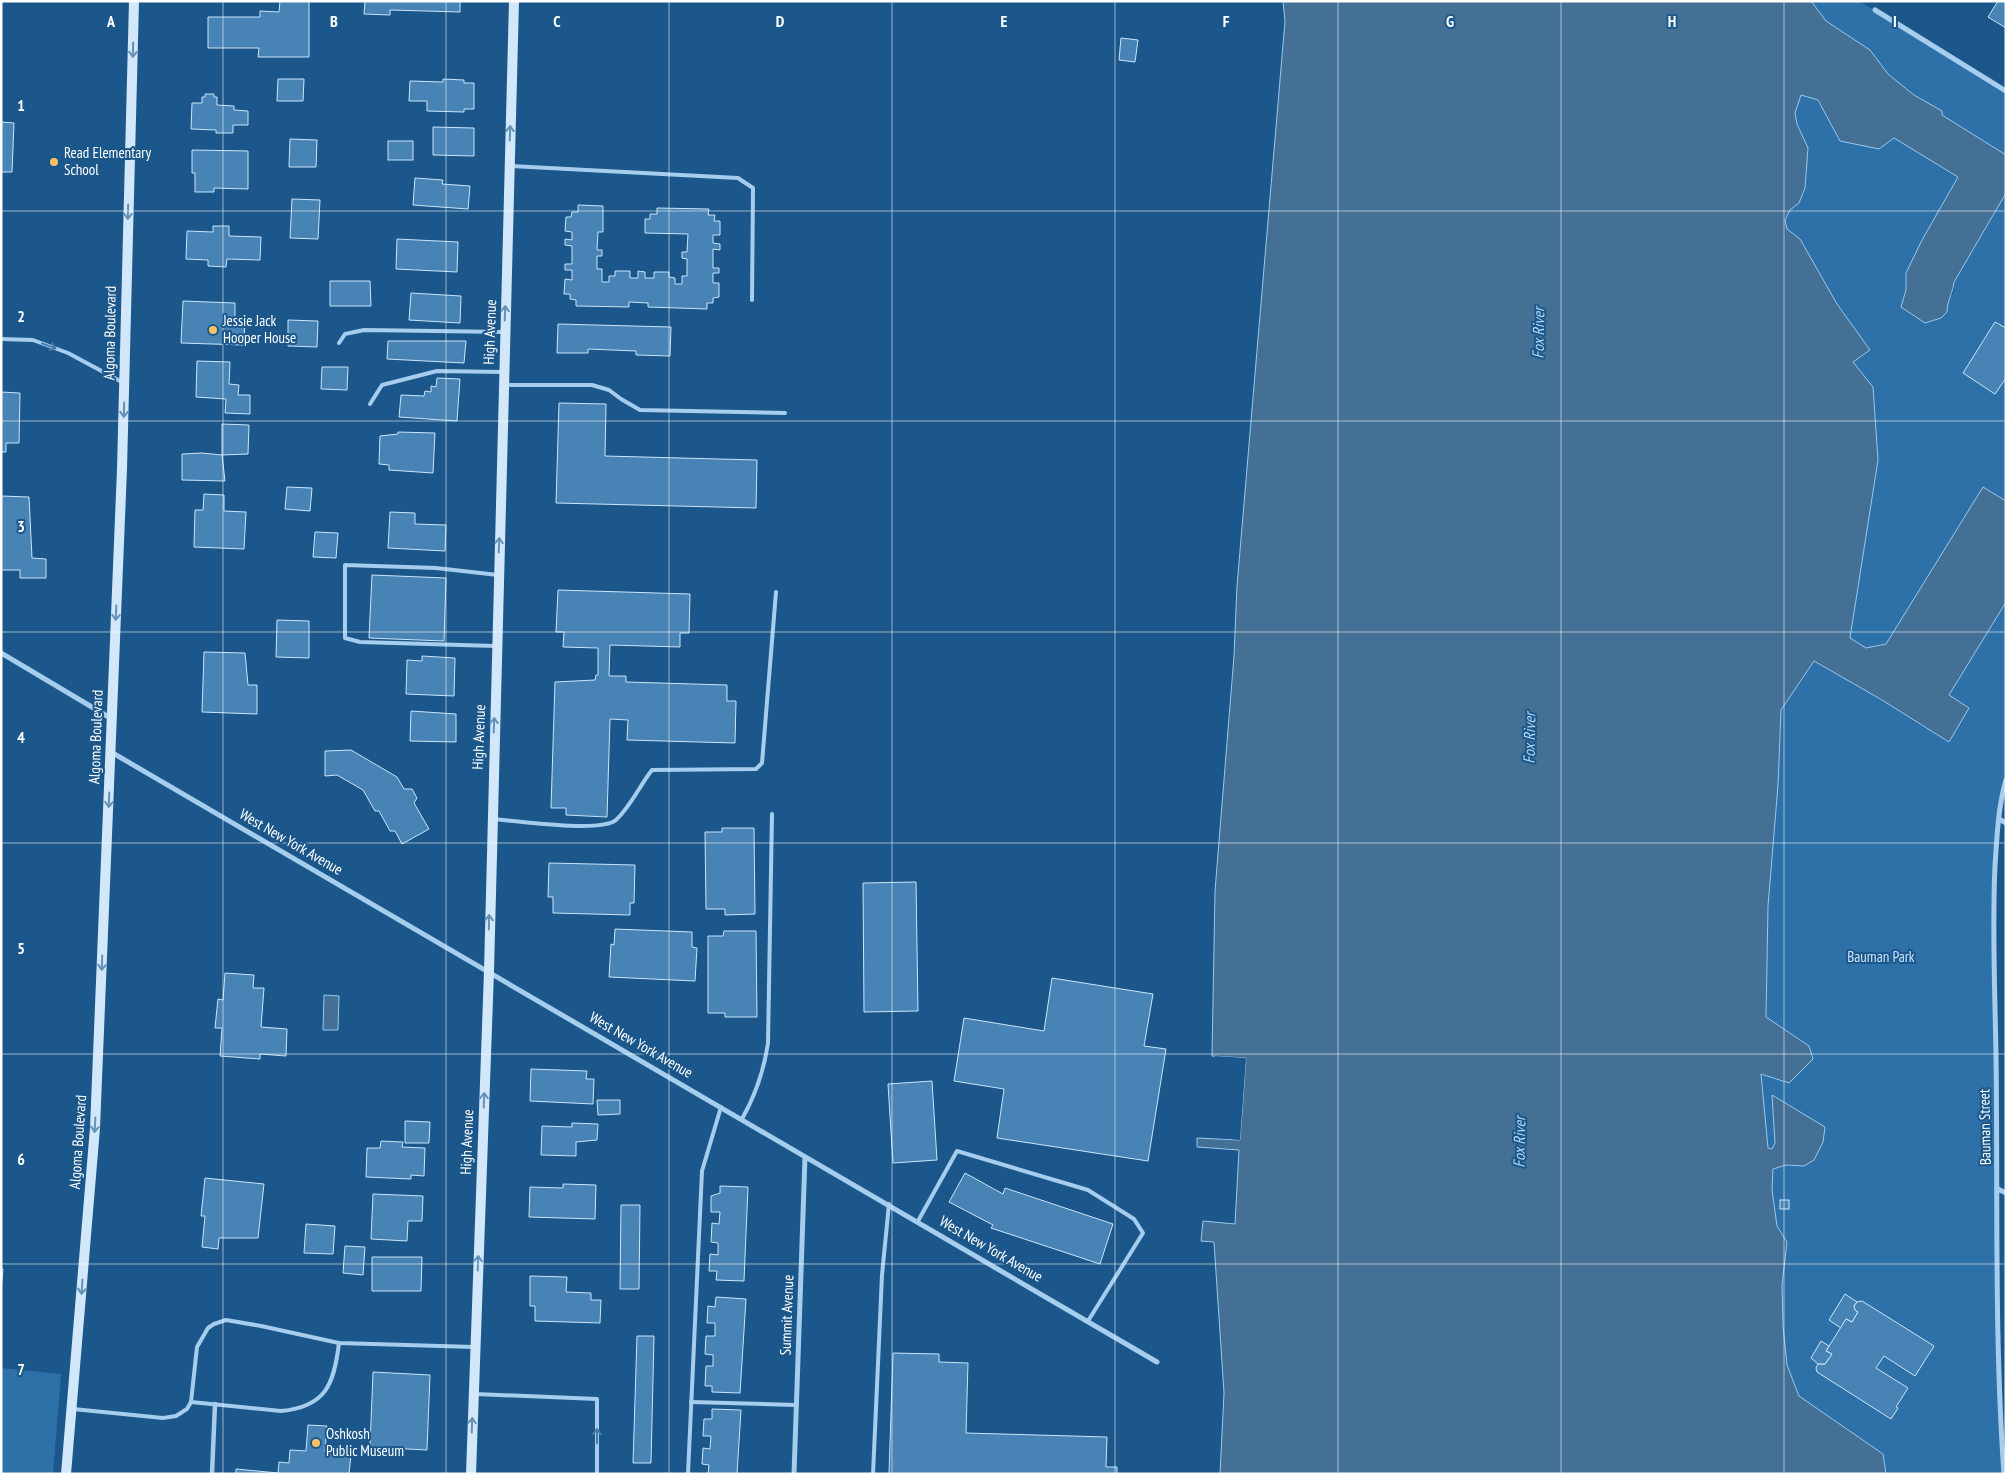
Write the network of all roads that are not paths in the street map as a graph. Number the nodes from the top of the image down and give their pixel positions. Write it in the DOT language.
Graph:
graph roads {
  1 [pos="134,1"];
  2 [pos="514,1"];
  3 [pos="1875,10"];
  4 [pos="2006,91"];
  5 [pos="510,166"];
  6 [pos="752,300"];
  7 [pos="505,332"];
  8 [pos="1,339"];
  9 [pos="339,343"];
  10 [pos="504,372"];
  11 [pos="124,383"];
  12 [pos="503,385"];
  13 [pos="370,404"];
  14 [pos="785,413"];
  15 [pos="498,574"];
  16 [pos="776,592"];
  17 [pos="496,646"];
  18 [pos="1,653"];
  19 [pos="112,719"];
  20 [pos="111,752"];
  21 [pos="2006,780"];
  22 [pos="772,814"];
  23 [pos="492,819"];
  24 [pos="1999,819"];
  25 [pos="2006,823"];
  26 [pos="489,971"];
  27 [pos="721,1107"];
  28 [pos="742,1119"];
  29 [pos="805,1157"];
  30 [pos="1998,1189"];
  31 [pos="2006,1193"];
  32 [pos="889,1204"];
  33 [pos="918,1221"];
  34 [pos="1088,1321"];
  35 [pos="339,1343"];
  36 [pos="474,1346"];
  37 [pos="1157,1362"];
  38 [pos="473,1394"];
  39 [pos="191,1402"];
  40 [pos="691,1402"];
  41 [pos="215,1404"];
  42 [pos="796,1405"];
  43 [pos="71,1409"];
  44 [pos="66,1474"];
  45 [pos="212,1474"];
  46 [pos="471,1474"];
  47 [pos="597,1474"];
  48 [pos="688,1474"];
  49 [pos="794,1474"];
  50 [pos="873,1474"];
  51 [pos="2004,1474"];
  1 -- 11 [label="main road, Algoma Boulevard, one-way"];
  5 -- 2 [label="main road, High Avenue, one-way"];
  3 -- 4 [label="street"];
  5 -- 6 [label="lane"];
  7 -- 5 [label="main road, High Avenue, one-way"];
  7 -- 9 [label="lane"];
  7 -- 10 [label="main road, High Avenue"];
  8 -- 11 [label="lane, one-way"];
  10 -- 12 [label="main road, High Avenue"];
  10 -- 13 [label="lane"];
  11 -- 19 [label="main road, Algoma Boulevard, one-way"];
  12 -- 14 [label="lane"];
  15 -- 12 [label="main road, High Avenue, one-way"];
  15 -- 17 [label="main road, High Avenue"];
  15 -- 17 [label="lane"];
  16 -- 23 [label="lane"];
  23 -- 17 [label="main road, High Avenue, one-way"];
  18 -- 19 [label="street"];
  19 -- 20 [label="main road, Algoma Boulevard"];
  20 -- 26 [label="street, West New York Avenue"];
  20 -- 43 [label="main road, Algoma Boulevard, one-way"];
  21 -- 24 [label="street, Bauman Street"];
  22 -- 28 [label="lane"];
  26 -- 23 [label="main road, High Avenue, one-way"];
  24 -- 25 [label="street"];
  24 -- 30 [label="street, Bauman Street"];
  26 -- 27 [label="street, West New York Avenue"];
  36 -- 26 [label="main road, High Avenue, one-way"];
  27 -- 28 [label="street, West New York Avenue"];
  27 -- 40 [label="lane"];
  28 -- 29 [label="street, West New York Avenue"];
  29 -- 32 [label="street, West New York Avenue"];
  29 -- 42 [label="street, Summit Avenue"];
  30 -- 31 [label="street"];
  30 -- 51 [label="street, Bauman Street"];
  32 -- 33 [label="street, West New York Avenue"];
  32 -- 50 [label="lane"];
  33 -- 34 [label="street, West New York Avenue"];
  33 -- 34 [label="lane"];
  34 -- 37 [label="street, West New York Avenue"];
  35 -- 36 [label="lane"];
  35 -- 39 [label="lane"];
  35 -- 41 [label="lane"];
  36 -- 38 [label="main road, High Avenue"];
  46 -- 38 [label="main road, High Avenue, one-way"];
  47 -- 38 [label="lane, one-way"];
  39 -- 41 [label="lane"];
  39 -- 43 [label="lane"];
  40 -- 42 [label="lane"];
  40 -- 48 [label="lane"];
  41 -- 45 [label="street"];
  42 -- 49 [label="street, Summit Avenue"];
  43 -- 44 [label="main road, Algoma Boulevard"];
}
